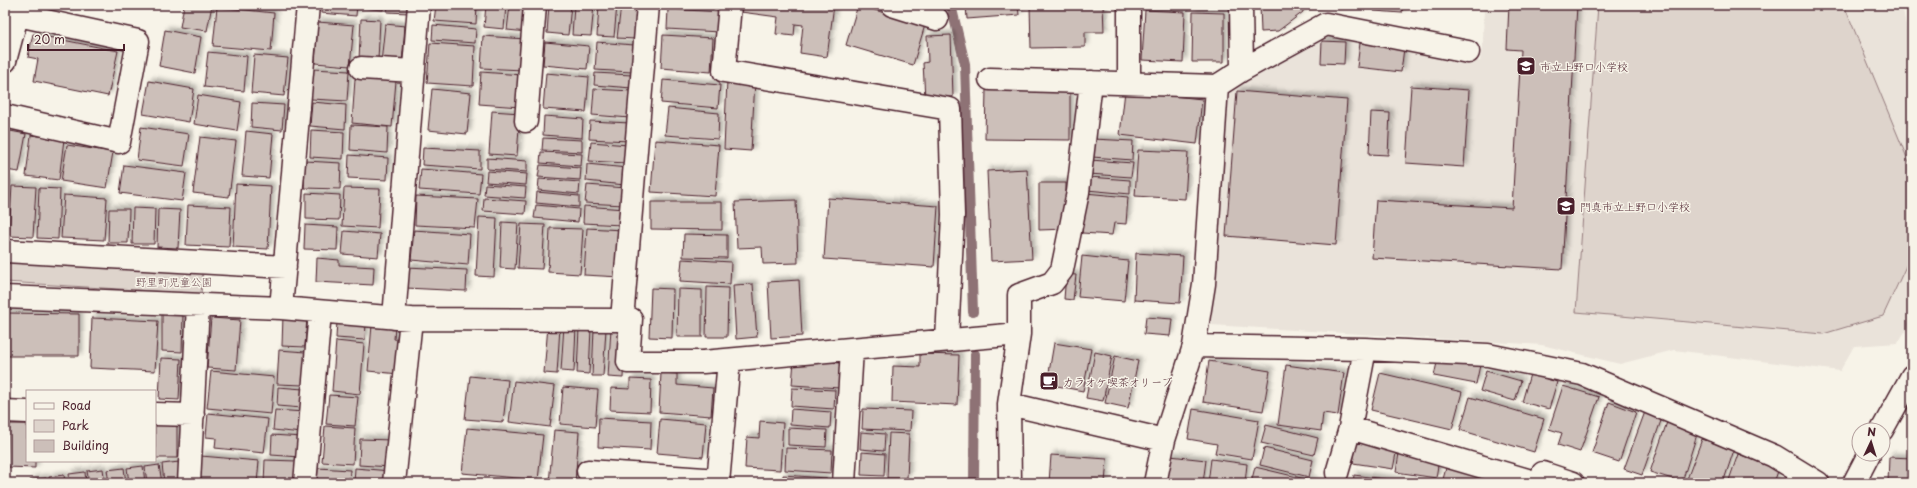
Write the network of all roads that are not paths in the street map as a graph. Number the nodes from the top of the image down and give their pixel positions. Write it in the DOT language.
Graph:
graph roads {
  1 [pos="308,5"];
  2 [pos="419,5"];
  3 [pos="535,5"];
  4 [pos="648,5"];
  5 [pos="730,5"];
  6 [pos="892,5"];
  7 [pos="1129,5"];
  8 [pos="1241,5"];
  9 [pos="19,10"];
  10 [pos="937,19"];
  11 [pos="1468,52"];
  12 [pos="5,61"];
  13 [pos="361,68"];
  14 [pos="1242,70"];
  15 [pos="414,72"];
  16 [pos="990,78"];
  17 [pos="1090,82"];
  18 [pos="1129,84"];
  19 [pos="1217,86"];
  20 [pos="5,116"];
  21 [pos="526,121"];
  22 [pos="5,251"];
  23 [pos="285,267"];
  24 [pos="5,297"];
  25 [pos="198,305"];
  26 [pos="281,308"];
  27 [pos="320,312"];
  28 [pos="403,318"];
  29 [pos="622,320"];
  30 [pos="1019,334"];
  31 [pos="947,340"];
  32 [pos="1194,346"];
  33 [pos="852,349"];
  34 [pos="1365,349"];
  35 [pos="729,360"];
  36 [pos="1912,376"];
  37 [pos="1009,404"];
  38 [pos="5,411"];
  39 [pos="26,412"];
  40 [pos="156,414"];
  41 [pos="192,414"];
  42 [pos="1886,422"];
  43 [pos="1350,428"];
  44 [pos="1164,440"];
  45 [pos="1865,462"];
  46 [pos="588,470"];
  47 [pos="1338,473"];
  48 [pos="718,481"];
  49 [pos="190,483"];
  50 [pos="305,483"];
  51 [pos="394,483"];
  52 [pos="844,483"];
  53 [pos="1010,483"];
  54 [pos="1155,483"];
  55 [pos="1539,483"];
  56 [pos="1573,483"];
  57 [pos="1818,483"];
  58 [pos="1854,483"];
  1 -- 23 [label="street"];
  2 -- 15 [label="street"];
  3 -- 21 [label="street"];
  4 -- 29 [label="street"];
  5 -- 31 [label="street"];
  6 -- 10 [label="street"];
  7 -- 18 [label="street"];
  8 -- 14 [label="street"];
  9 -- 12 [label="street"];
  9 -- 20 [label="street"];
  11 -- 14 [label="street"];
  13 -- 15 [label="street"];
  14 -- 19 [label="street"];
  15 -- 28 [label="street"];
  16 -- 17 [label="street"];
  17 -- 18 [label="street"];
  17 -- 30 [label="street"];
  18 -- 19 [label="street"];
  19 -- 32 [label="street"];
  22 -- 23 [label="street"];
  23 -- 26 [label="street"];
  24 -- 25 [label="street"];
  25 -- 26 [label="street"];
  25 -- 41 [label="street"];
  26 -- 27 [label="street"];
  27 -- 28 [label="street"];
  27 -- 50 [label="street"];
  28 -- 29 [label="street"];
  28 -- 51 [label="street"];
  29 -- 35 [label="street"];
  30 -- 31 [label="street"];
  30 -- 37 [label="street"];
  31 -- 33 [label="street"];
  32 -- 34 [label="street"];
  32 -- 44 [label="street"];
  33 -- 35 [label="street"];
  33 -- 52 [label="street"];
  34 -- 43 [label="street"];
  34 -- 57 [label="street"];
  35 -- 48 [label="street"];
  36 -- 42 [label="street"];
  37 -- 44 [label="street"];
  37 -- 53 [label="street"];
  38 -- 39 [label="street"];
  40 -- 41 [label="street"];
  41 -- 49 [label="street"];
  43 -- 47 [label="street"];
  43 -- 55 [label="street"];
  44 -- 54 [label="street"];
  45 -- 58 [label="street"];
  46 -- 48 [label="street"];
  55 -- 56 [label="street"];
}
